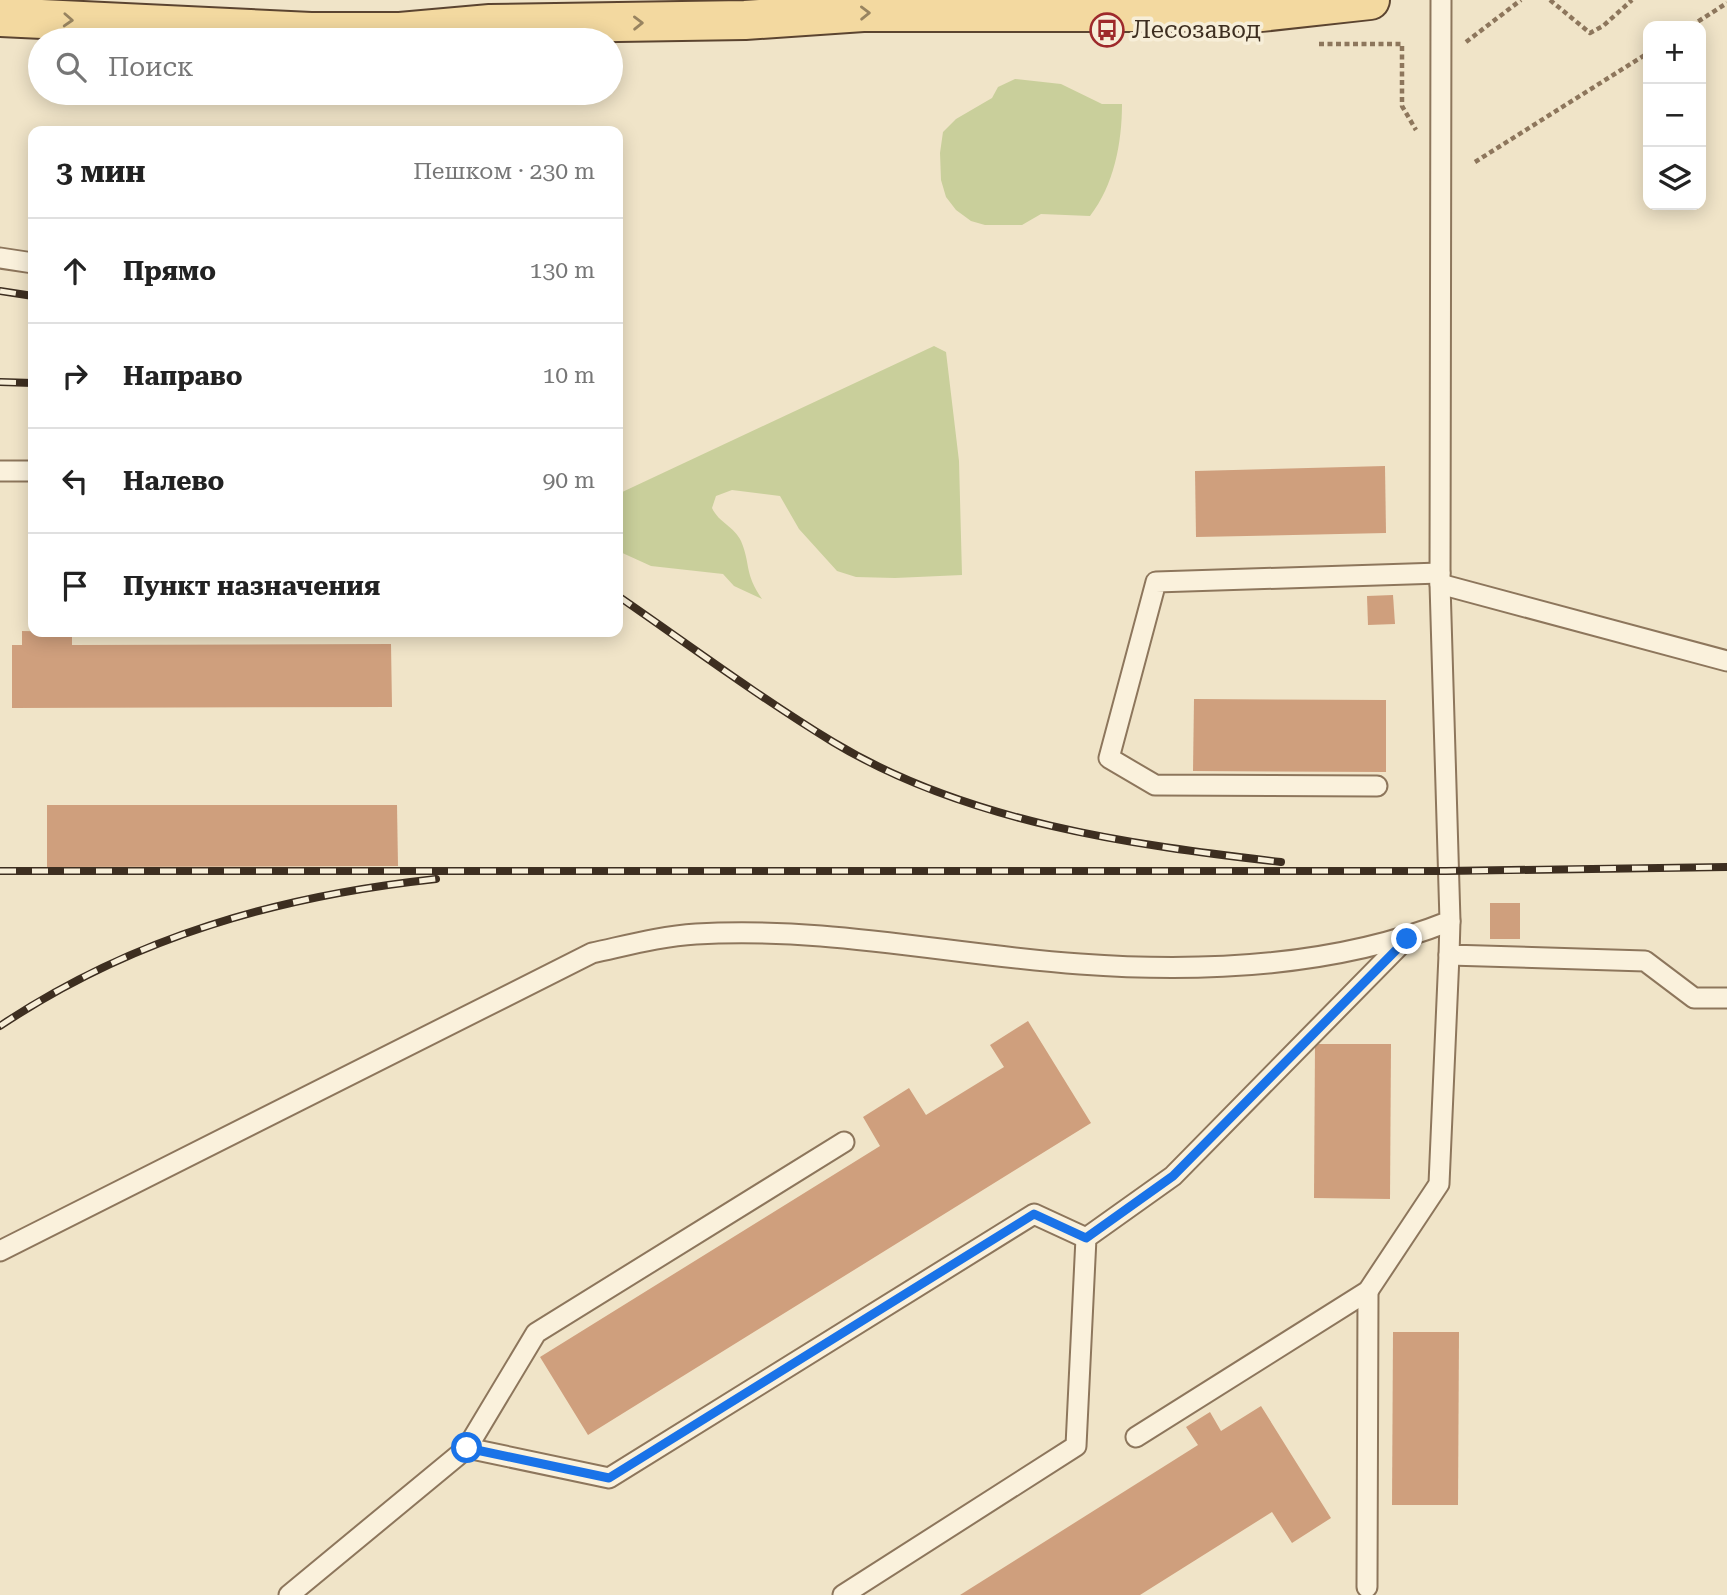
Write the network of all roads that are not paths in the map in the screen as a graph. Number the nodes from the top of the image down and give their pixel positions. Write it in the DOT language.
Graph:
graph roads {
  1 [pos="377,0"];
  2 [pos="1370,0"];
  3 [pos="1441,0"];
  4 [pos="0,16"];
  5 [pos="233,28"];
  6 [pos="396,28"];
  7 [pos="445,28"];
  8 [pos="0,258"];
  9 [pos="28,261"];
  10 [pos="0,471"];
  11 [pos="28,471"];
  12 [pos="1440,579"];
  13 [pos="1727,661"];
  14 [pos="1377,786"];
  15 [pos="1450,921"];
  16 [pos="1407,939"];
  17 [pos="1449,955"];
  18 [pos="1727,998"];
  19 [pos="844,1142"];
  20 [pos="1086,1238"];
  21 [pos="0,1251"];
  22 [pos="1368,1291"];
  23 [pos="1136,1437"];
  24 [pos="467,1448"];
  25 [pos="1367,1587"];
  26 [pos="289,1595"];
  27 [pos="843,1595"];
  1 -- 6 [label="main road"];
  7 -- 2 [label="main road, one-way"];
  3 -- 12 [label="lane"];
  4 -- 5 [label="main road, one-way"];
  8 -- 9 [label="lane"];
  10 -- 11 [label="lane"];
  12 -- 13 [label="lane"];
  12 -- 14 [label="lane"];
  12 -- 15 [label="lane"];
  15 -- 16 [label="lane"];
  15 -- 17 [label="lane"];
  16 -- 20 [label="lane"];
  16 -- 21 [label="lane"];
  17 -- 18 [label="lane"];
  17 -- 22 [label="lane"];
  19 -- 24 [label="lane"];
  20 -- 24 [label="lane"];
  20 -- 27 [label="lane"];
  22 -- 23 [label="lane"];
  22 -- 25 [label="lane"];
  24 -- 26 [label="lane"];
}
